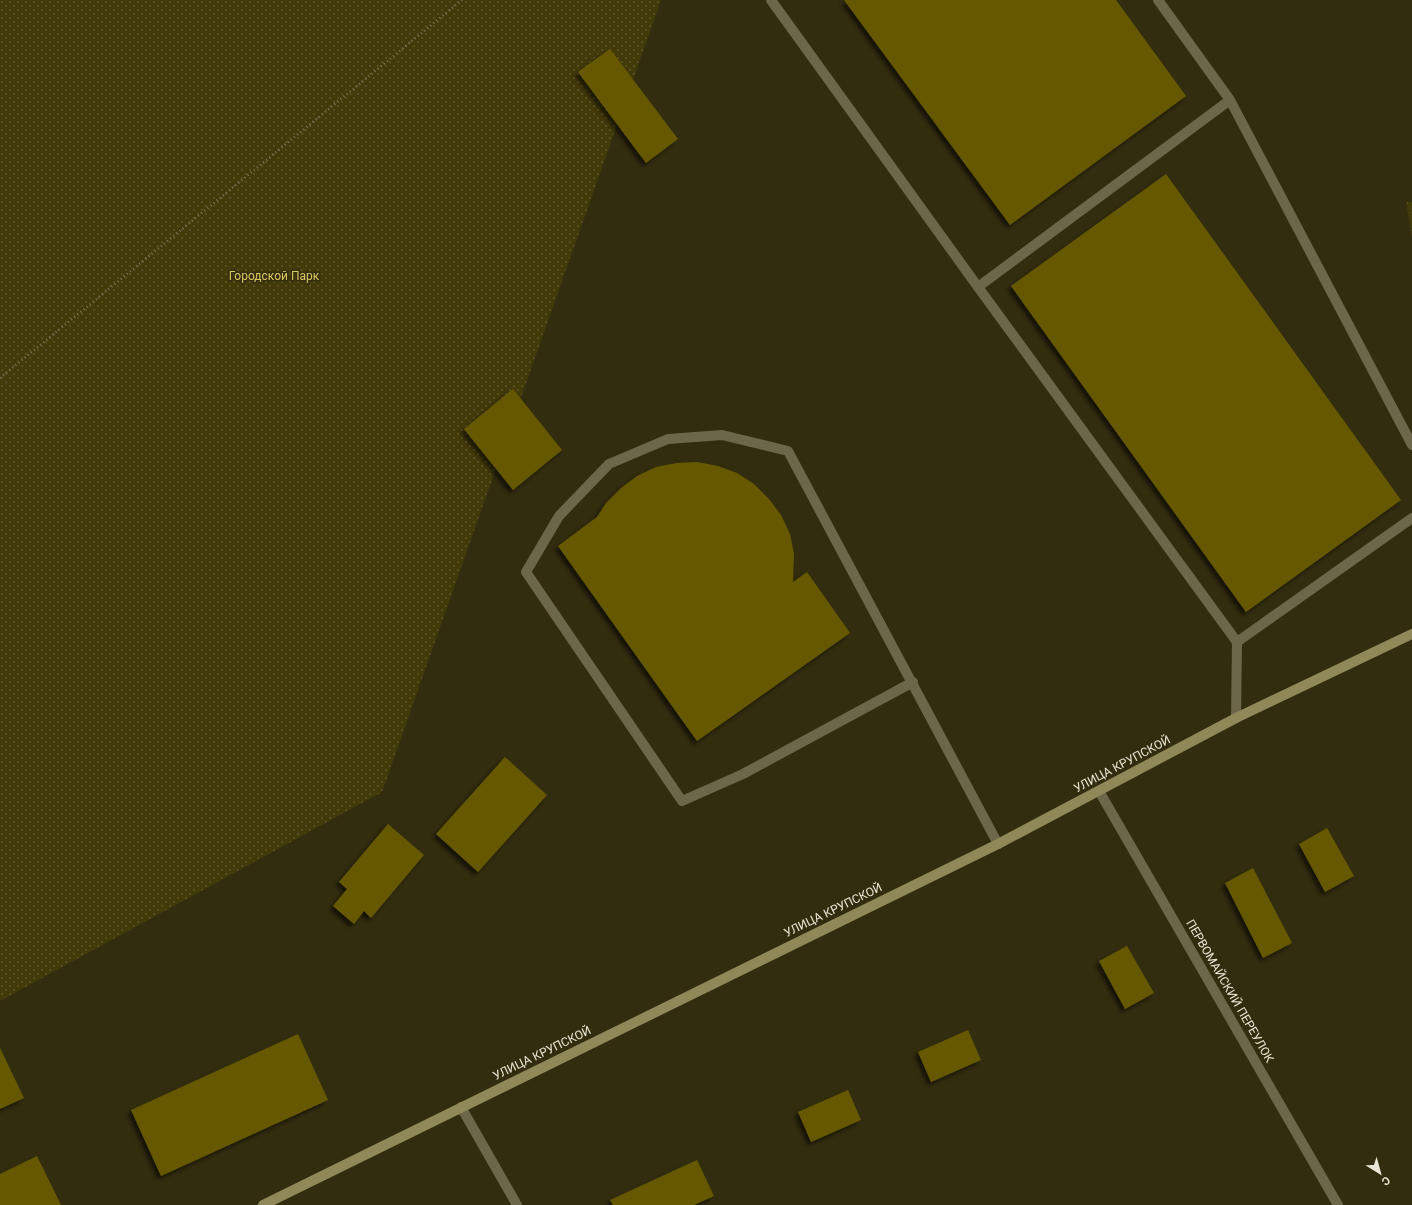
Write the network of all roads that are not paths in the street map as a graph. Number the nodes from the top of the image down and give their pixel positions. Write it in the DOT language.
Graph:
graph roads {
  1 [pos="771,0"];
  2 [pos="1158,0"];
  3 [pos="1230,100"];
  4 [pos="978,287"];
  5 [pos="1412,445"];
  6 [pos="1412,518"];
  7 [pos="1412,634"];
  8 [pos="1237,642"];
  9 [pos="912,682"];
  10 [pos="1236,718"];
  11 [pos="1099,791"];
  12 [pos="998,844"];
  13 [pos="461,1107"];
  14 [pos="263,1205"];
  15 [pos="517,1205"];
  16 [pos="1338,1205"];
  1 -- 4 [label="street"];
  2 -- 3 [label="street"];
  3 -- 4 [label="street"];
  3 -- 5 [label="street"];
  4 -- 8 [label="street"];
  6 -- 8 [label="street"];
  7 -- 10 [label="street, УЛИЦА КРУПСКОЙ"];
  8 -- 10 [label="street"];
  9 -- 9 [label="street"];
  9 -- 12 [label="street"];
  10 -- 11 [label="street, УЛИЦА КРУПСКОЙ"];
  11 -- 12 [label="street, УЛИЦА КРУПСКОЙ"];
  11 -- 16 [label="street, ПЕРВОМАЙСКИЙ ПЕРЕУЛОК"];
  12 -- 13 [label="street, УЛИЦА КРУПСКОЙ"];
  13 -- 14 [label="street, УЛИЦА КРУПСКОЙ"];
  13 -- 15 [label="street"];
}
